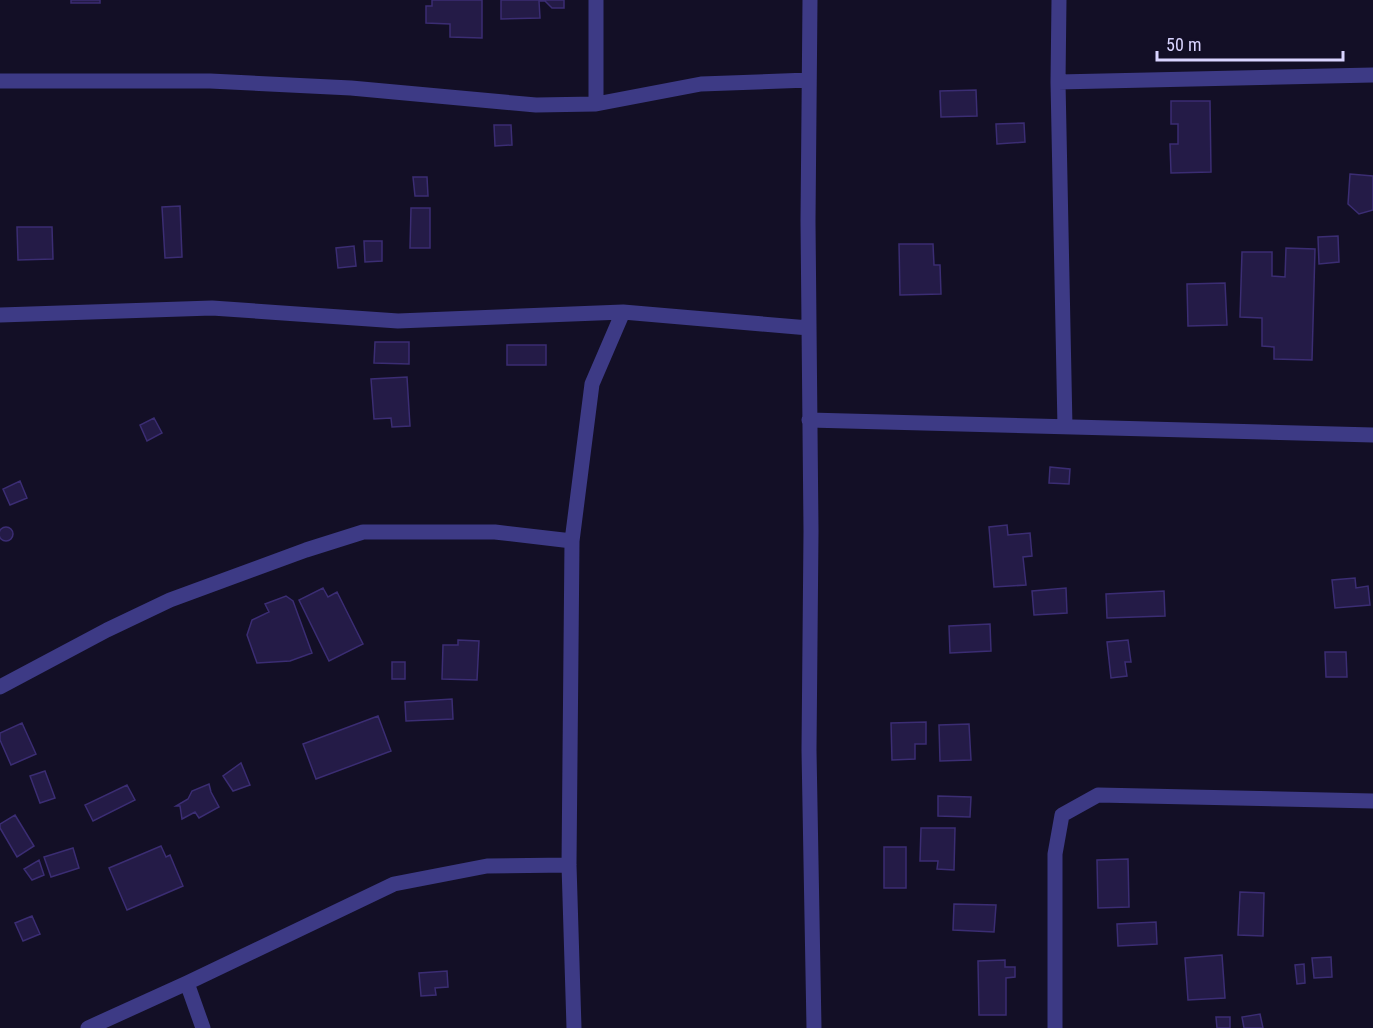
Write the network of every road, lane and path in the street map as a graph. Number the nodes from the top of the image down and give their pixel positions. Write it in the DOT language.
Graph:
graph roads {
  1 [pos="596,0"];
  2 [pos="810,0"];
  3 [pos="1059,0"];
  4 [pos="1373,75"];
  5 [pos="809,80"];
  6 [pos="0,81"];
  7 [pos="1058,82"];
  8 [pos="596,104"];
  9 [pos="623,312"];
  10 [pos="0,315"];
  11 [pos="809,328"];
  12 [pos="809,420"];
  13 [pos="1065,427"];
  14 [pos="1373,435"];
  15 [pos="572,541"];
  16 [pos="0,687"];
  17 [pos="1373,801"];
  18 [pos="569,865"];
  19 [pos="187,983"];
  20 [pos="88,1028"];
  21 [pos="203,1028"];
  22 [pos="574,1028"];
  23 [pos="814,1028"];
  24 [pos="1055,1028"];
  1 -- 8 [label="street"];
  2 -- 5 [label="street"];
  3 -- 7 [label="street"];
  4 -- 7 [label="street"];
  5 -- 8 [label="street"];
  5 -- 11 [label="street"];
  6 -- 8 [label="street"];
  7 -- 13 [label="street"];
  9 -- 10 [label="street"];
  9 -- 11 [label="street"];
  9 -- 15 [label="street"];
  11 -- 12 [label="street"];
  12 -- 13 [label="street"];
  12 -- 23 [label="street"];
  13 -- 14 [label="street"];
  15 -- 16 [label="street"];
  15 -- 18 [label="street"];
  17 -- 24 [label="street"];
  18 -- 19 [label="street"];
  18 -- 22 [label="street"];
  19 -- 20 [label="street"];
  19 -- 21 [label="street"];
}
